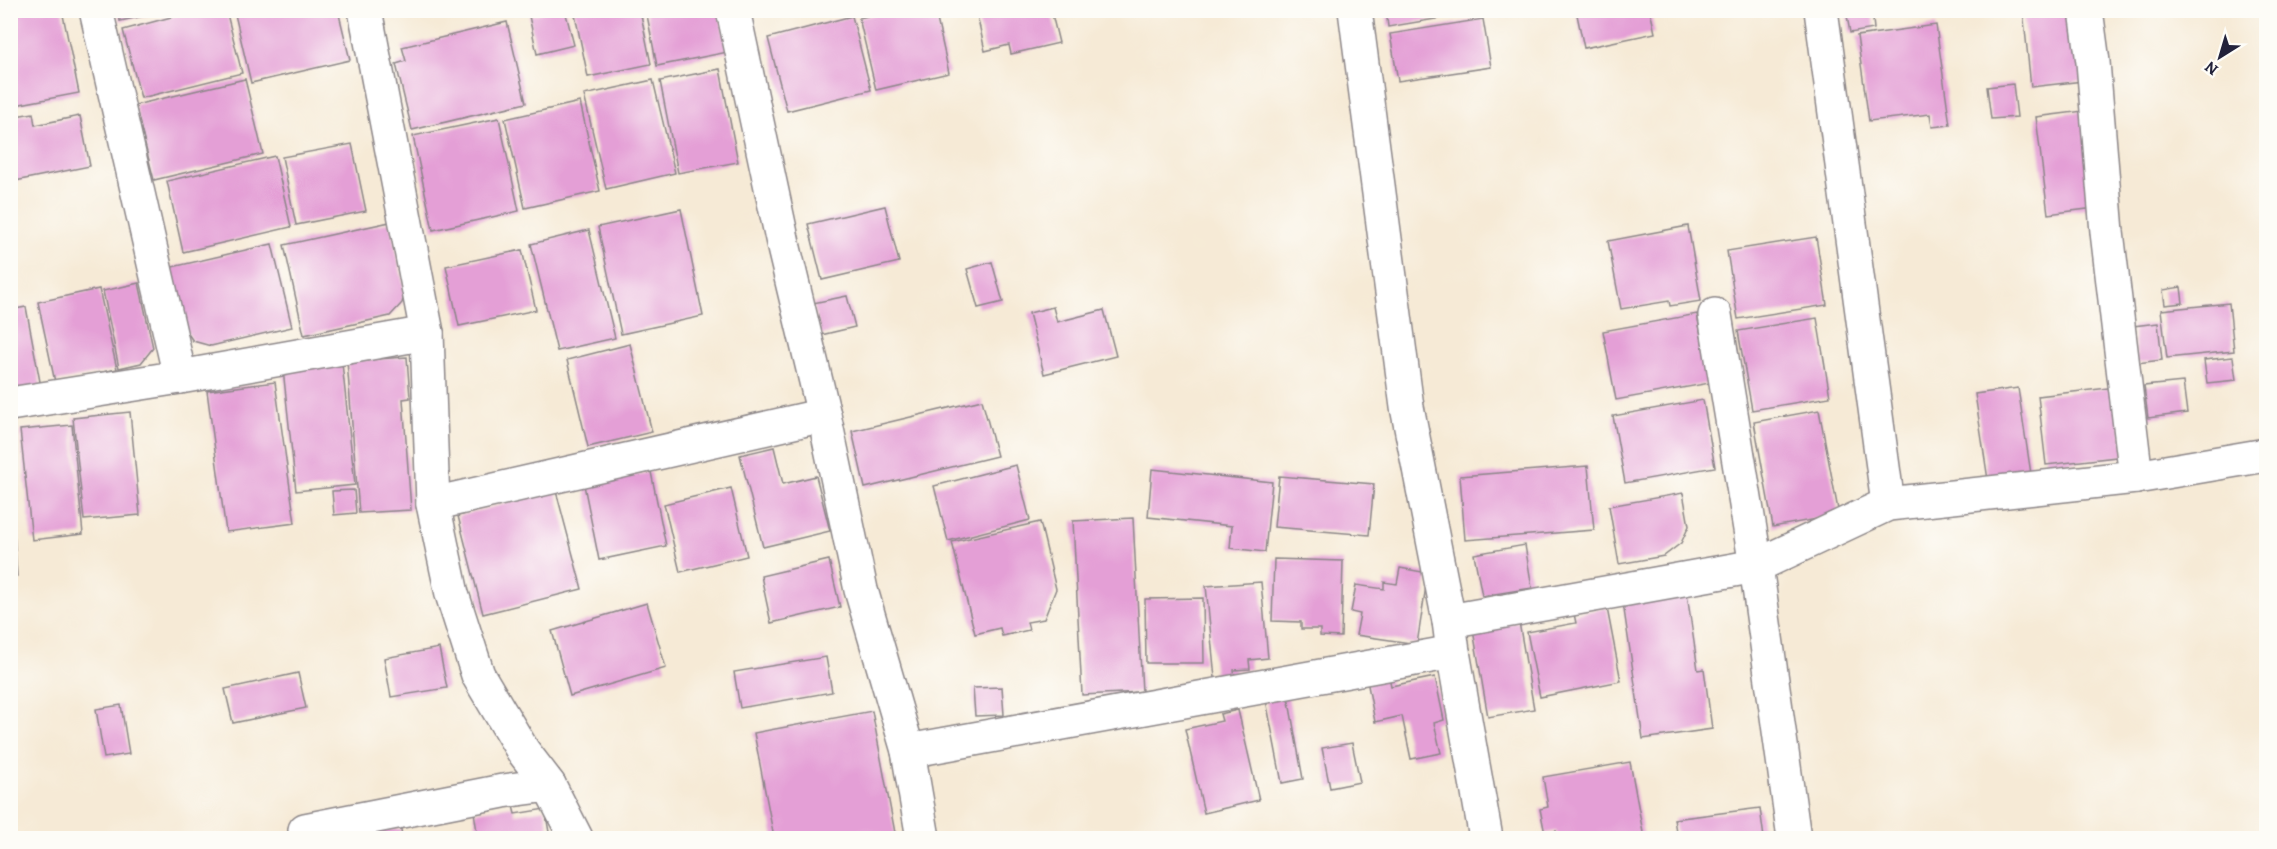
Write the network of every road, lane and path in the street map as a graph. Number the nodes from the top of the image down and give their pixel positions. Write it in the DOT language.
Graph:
graph roads {
  1 [pos="96,10"];
  2 [pos="365,10"];
  3 [pos="733,10"];
  4 [pos="1355,10"];
  5 [pos="1821,10"];
  6 [pos="2086,10"];
  7 [pos="1715,315"];
  8 [pos="428,333"];
  9 [pos="180,377"];
  10 [pos="10,404"];
  11 [pos="824,415"];
  12 [pos="2266,455"];
  13 [pos="2136,477"];
  14 [pos="433,504"];
  15 [pos="1888,504"];
  16 [pos="1756,566"];
  17 [pos="1451,637"];
  18 [pos="908,751"];
  19 [pos="549,785"];
  20 [pos="305,830"];
  21 [pos="576,838"];
  22 [pos="923,838"];
  23 [pos="1486,838"];
  24 [pos="1794,838"];
  1 -- 9 [label="street"];
  2 -- 8 [label="street"];
  3 -- 11 [label="street"];
  4 -- 17 [label="street"];
  5 -- 15 [label="street"];
  6 -- 13 [label="street"];
  7 -- 16 [label="street"];
  8 -- 9 [label="street"];
  8 -- 14 [label="street"];
  9 -- 10 [label="street"];
  11 -- 14 [label="street"];
  11 -- 18 [label="street"];
  12 -- 13 [label="street"];
  13 -- 15 [label="street"];
  14 -- 19 [label="street"];
  15 -- 16 [label="street"];
  16 -- 17 [label="street"];
  16 -- 24 [label="street"];
  17 -- 18 [label="street"];
  17 -- 23 [label="street"];
  18 -- 22 [label="street"];
  19 -- 20 [label="street"];
  19 -- 21 [label="street"];
}
